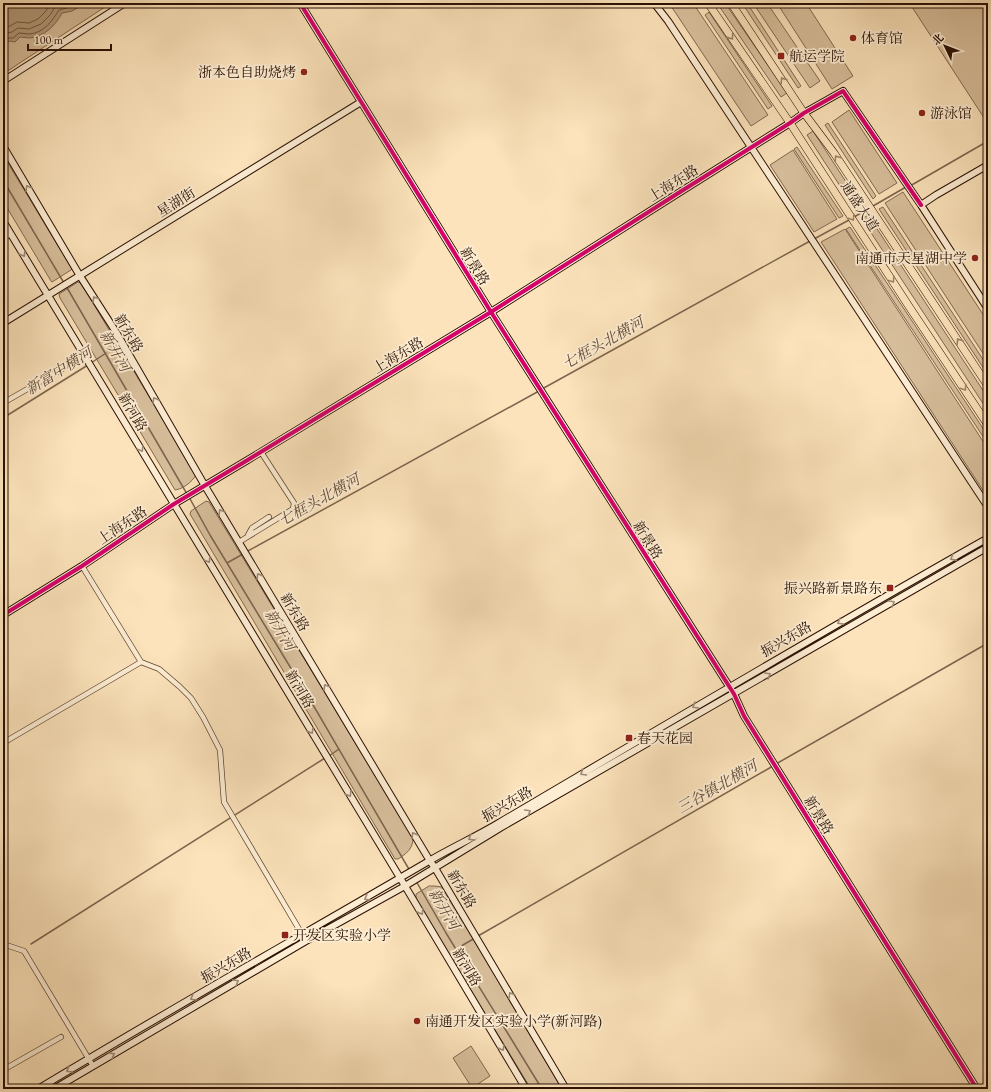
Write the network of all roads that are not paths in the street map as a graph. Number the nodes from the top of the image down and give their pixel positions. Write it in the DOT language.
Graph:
graph roads {
  1 [pos="125,3"];
  2 [pos="300,3"];
  3 [pos="654,3"];
  4 [pos="708,3"];
  5 [pos="731,3"];
  6 [pos="3,81"];
  7 [pos="361,102"];
  8 [pos="804,113"];
  9 [pos="790,123"];
  10 [pos="3,146"];
  11 [pos="751,147"];
  12 [pos="988,165"];
  13 [pos="921,204"];
  14 [pos="3,221"];
  15 [pos="11,234"];
  16 [pos="3,238"];
  17 [pos="80,276"];
  18 [pos="48,294"];
  19 [pos="988,309"];
  20 [pos="490,312"];
  21 [pos="3,323"];
  22 [pos="86,358"];
  23 [pos="988,386"];
  24 [pos="3,403"];
  25 [pos="988,425"];
  26 [pos="261,452"];
  27 [pos="205,486"];
  28 [pos="979,494"];
  29 [pos="988,496"];
  30 [pos="174,504"];
  31 [pos="988,507"];
  32 [pos="270,517"];
  33 [pos="247,537"];
  34 [pos="988,537"];
  35 [pos="240,544"];
  36 [pos="988,547"];
  37 [pos="82,566"];
  38 [pos="3,615"];
  39 [pos="141,662"];
  40 [pos="729,687"];
  41 [pos="734,694"];
  42 [pos="3,743"];
  43 [pos="430,861"];
  44 [pos="435,868"];
  45 [pos="403,877"];
  46 [pos="405,886"];
  47 [pos="302,934"];
  48 [pos="306,941"];
  49 [pos="3,944"];
  50 [pos="61,1037"];
  51 [pos="89,1059"];
  52 [pos="93,1066"];
  53 [pos="3,1070"];
  54 [pos="38,1089"];
  55 [pos="54,1089"];
  56 [pos="526,1089"];
  57 [pos="566,1089"];
  58 [pos="977,1089"];
  1 -- 6 [label="street"];
  2 -- 7 [label="street, 新景路"];
  3 -- 11 [label="street"];
  4 -- 9 [label="main road, 通盛大道, one-way"];
  8 -- 5 [label="main road, 通盛大道, one-way"];
  7 -- 17 [label="street, 星湖街"];
  7 -- 20 [label="street, 新景路"];
  8 -- 9 [label="street, 上海东路"];
  8 -- 13 [label="street, 上海东路"];
  23 -- 8 [label="main road, 通盛大道, one-way"];
  9 -- 11 [label="street, 上海东路"];
  9 -- 25 [label="main road, 通盛大道, one-way"];
  17 -- 10 [label="street, 新东路, one-way"];
  11 -- 20 [label="street, 上海东路"];
  11 -- 28 [label="street"];
  12 -- 13 [label="street"];
  13 -- 19 [label="street"];
  14 -- 15 [label="street, 新河路"];
  15 -- 16 [label="street"];
  15 -- 18 [label="street, 新河路, one-way"];
  17 -- 18 [label="street, 星湖街"];
  27 -- 17 [label="street, 新东路, one-way"];
  18 -- 21 [label="street, 星湖街"];
  18 -- 22 [label="street, 新河路"];
  20 -- 26 [label="street, 上海东路"];
  20 -- 40 [label="street, 新景路"];
  22 -- 24 [label="street"];
  22 -- 30 [label="street, 新河路, one-way"];
  26 -- 27 [label="street, 上海东路"];
  26 -- 33 [label="street"];
  27 -- 30 [label="street, 上海东路"];
  35 -- 27 [label="street, 新东路, one-way"];
  28 -- 29 [label="street"];
  28 -- 31 [label="street"];
  30 -- 37 [label="street, 上海东路"];
  30 -- 45 [label="street, 新河路, one-way"];
  32 -- 33 [label="street"];
  33 -- 35 [label="street"];
  34 -- 40 [label="street, 振兴东路, one-way"];
  43 -- 35 [label="street, 新东路, one-way"];
  41 -- 36 [label="street, 振兴东路, one-way"];
  37 -- 38 [label="street, 上海东路"];
  37 -- 39 [label="street"];
  39 -- 42 [label="street"];
  39 -- 47 [label="street"];
  40 -- 41 [label="street, 新景路"];
  40 -- 43 [label="street, 振兴东路, one-way"];
  44 -- 41 [label="street, 振兴东路, one-way"];
  41 -- 58 [label="street, 新景路"];
  43 -- 44 [label="street, 新东路"];
  43 -- 45 [label="street, 振兴东路"];
  44 -- 46 [label="street, 振兴东路"];
  57 -- 44 [label="street, 新东路, one-way"];
  45 -- 46 [label="street, 新河路"];
  45 -- 47 [label="street, 振兴东路, one-way"];
  46 -- 48 [label="street, 振兴东路"];
  46 -- 56 [label="street, 新河路, one-way"];
  47 -- 48 [label="street"];
  47 -- 51 [label="street, 振兴东路, one-way"];
  52 -- 48 [label="street, 振兴东路, one-way"];
  49 -- 51 [label="street"];
  50 -- 53 [label="street"];
  51 -- 52 [label="street"];
  51 -- 54 [label="street, 振兴东路, one-way"];
  52 -- 55 [label="street, 振兴东路"];
}
